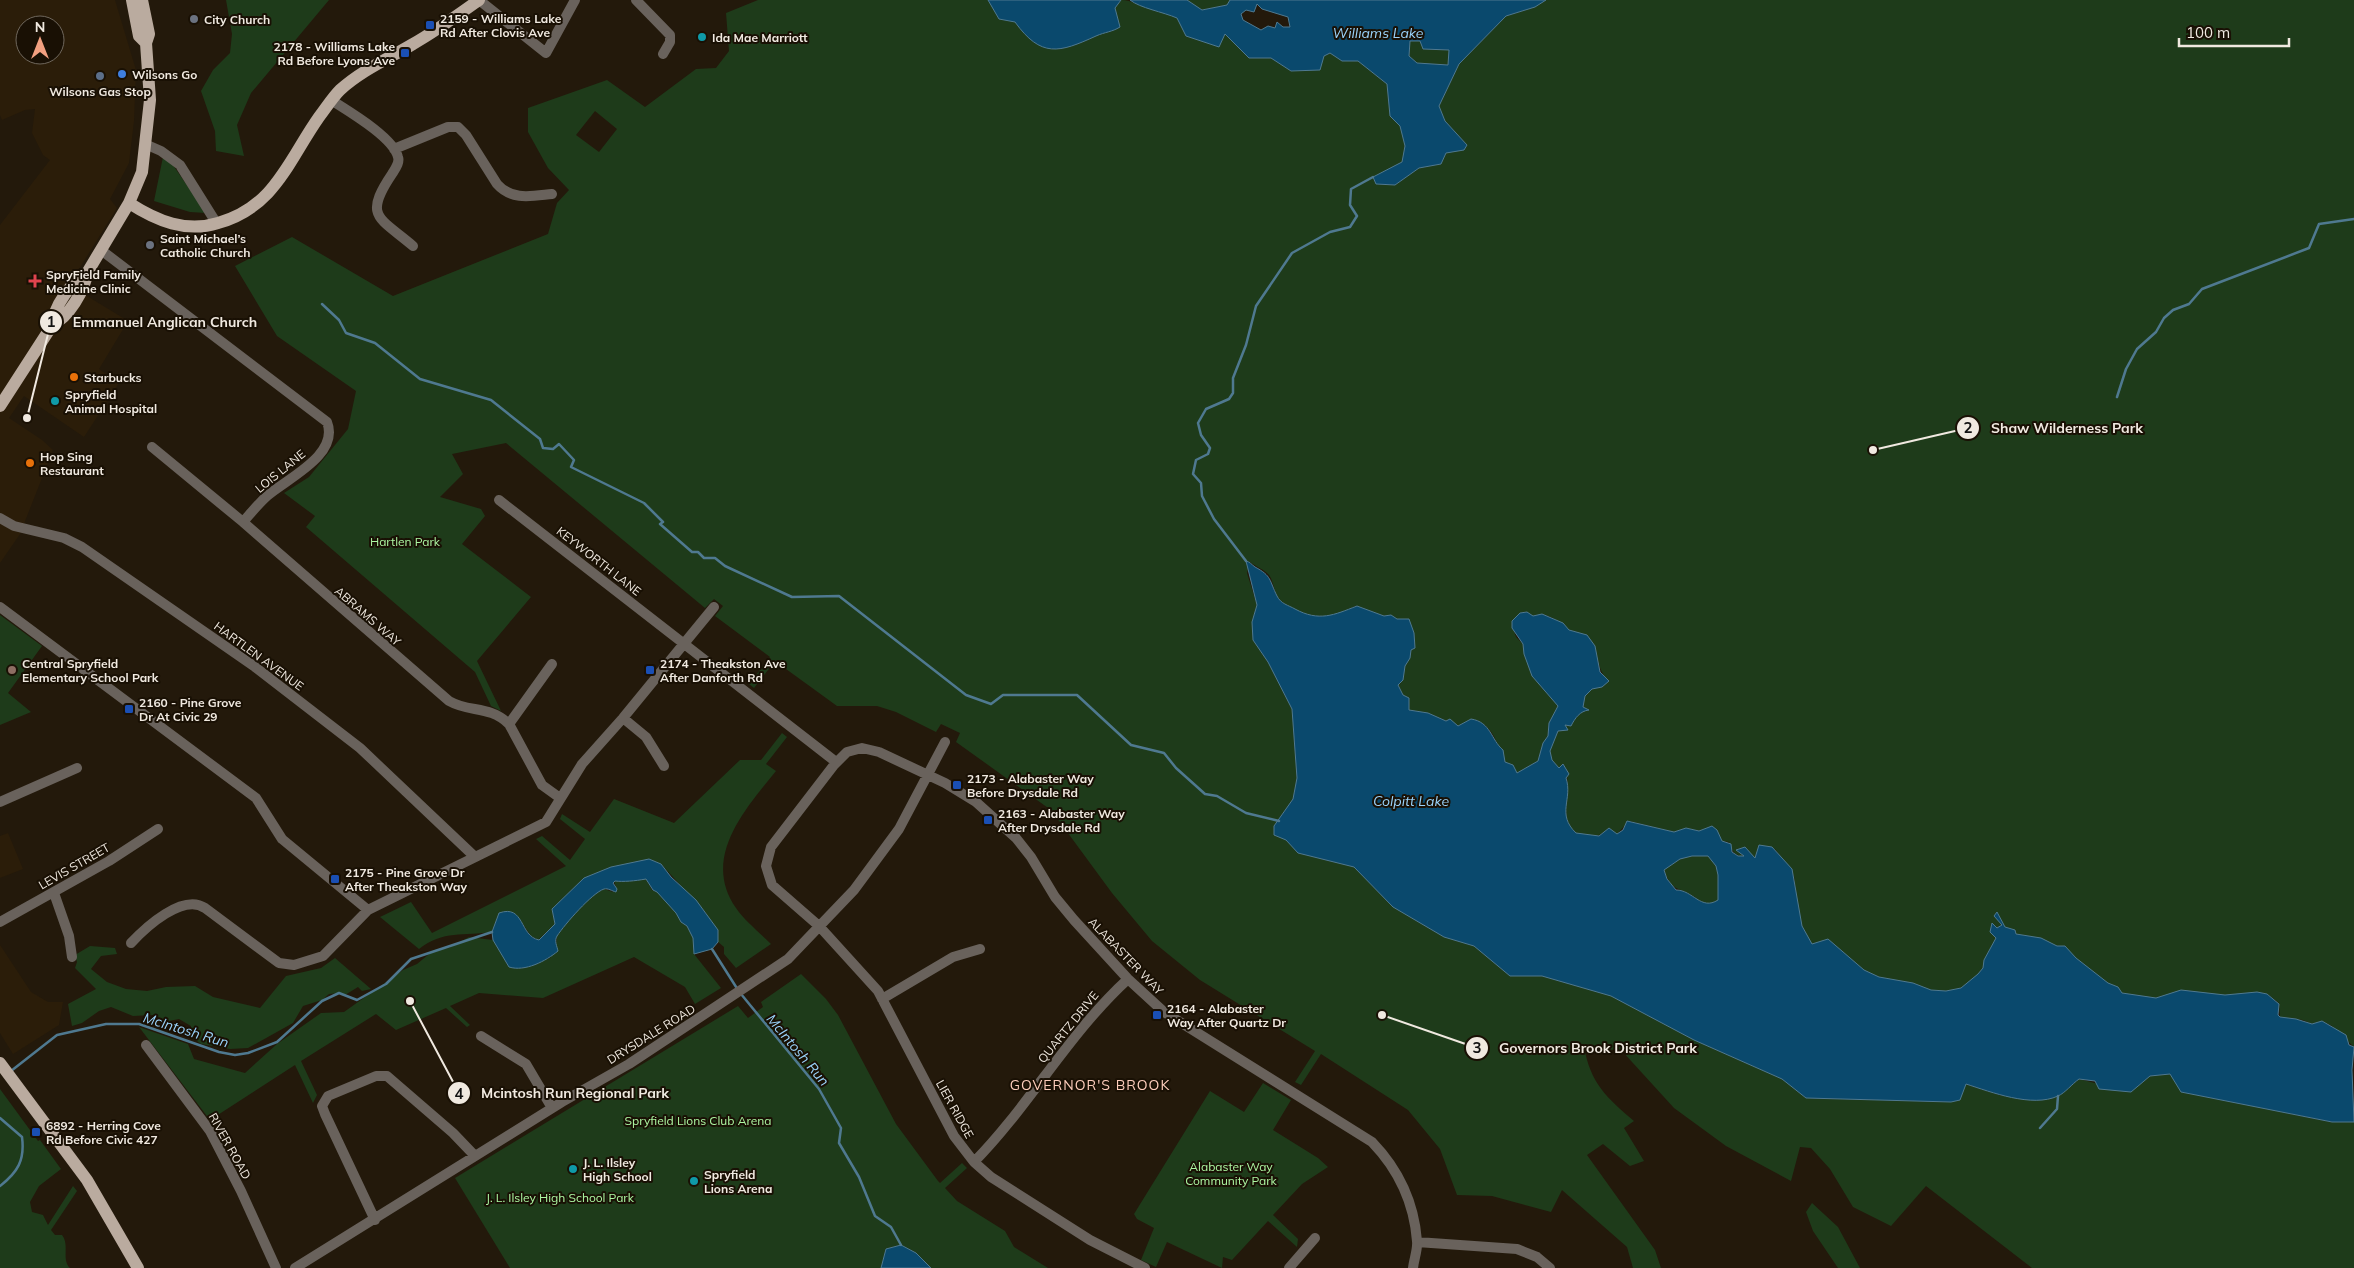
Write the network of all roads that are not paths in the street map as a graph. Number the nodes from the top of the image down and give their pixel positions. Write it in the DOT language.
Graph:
graph roads {
  1 [pos="132,0"];
  2 [pos="142,0"];
  3 [pos="479,0"];
  4 [pos="575,0"];
  5 [pos="636,0"];
  6 [pos="146,43"];
  7 [pos="663,54"];
  8 [pos="331,100"];
  9 [pos="145,144"];
  10 [pos="394,149"];
  11 [pos="552,194"];
  12 [pos="129,203"];
  13 [pos="217,224"];
  14 [pos="414,246"];
  15 [pos="101,250"];
  16 [pos="0,406"];
  17 [pos="152,447"];
  18 [pos="499,500"];
  19 [pos="0,518"];
  20 [pos="242,522"];
  21 [pos="0,607"];
  22 [pos="714,607"];
  23 [pos="684,642"];
  24 [pos="552,664"];
  25 [pos="623,718"];
  26 [pos="509,724"];
  27 [pos="945,742"];
  28 [pos="836,762"];
  29 [pos="664,766"];
  30 [pos="77,768"];
  31 [pos="929,776"];
  32 [pos="560,798"];
  33 [pos="0,802"];
  34 [pos="158,828"];
  35 [pos="475,858"];
  36 [pos="54,893"];
  37 [pos="368,910"];
  38 [pos="0,922"];
  39 [pos="818,926"];
  40 [pos="131,943"];
  41 [pos="980,949"];
  42 [pos="72,957"];
  43 [pos="1128,979"];
  44 [pos="882,999"];
  45 [pos="481,1036"];
  46 [pos="146,1045"];
  47 [pos="0,1063"];
  48 [pos="552,1108"];
  49 [pos="475,1156"];
  50 [pos="974,1162"];
  51 [pos="375,1220"];
  52 [pos="1316,1238"];
  53 [pos="1417,1242"];
  54 [pos="138,1268"];
  55 [pos="276,1268"];
  56 [pos="295,1268"];
  57 [pos="1144,1268"];
  58 [pos="1289,1268"];
  59 [pos="1413,1268"];
  60 [pos="1550,1268"];
  1 -- 6 [label="main road"];
  2 -- 6 [label="main road"];
  3 -- 4 [label="street"];
  3 -- 8 [label="main road"];
  5 -- 7 [label="street"];
  6 -- 9 [label="main road"];
  8 -- 10 [label="street"];
  8 -- 13 [label="main road"];
  9 -- 12 [label="main road"];
  9 -- 13 [label="street"];
  10 -- 11 [label="street"];
  10 -- 14 [label="street"];
  12 -- 13 [label="main road"];
  12 -- 15 [label="main road"];
  15 -- 16 [label="main road"];
  15 -- 20 [label="street, LOIS LANE"];
  17 -- 20 [label="street, ABRAMS WAY"];
  18 -- 23 [label="street, KEYWORTH LANE"];
  19 -- 35 [label="street, HARTLEN AVENUE"];
  20 -- 26 [label="street, ABRAMS WAY"];
  21 -- 37 [label="street"];
  22 -- 23 [label="street"];
  23 -- 25 [label="street"];
  23 -- 28 [label="street, KEYWORTH LANE"];
  24 -- 26 [label="street"];
  25 -- 29 [label="street"];
  25 -- 32 [label="street"];
  26 -- 32 [label="street"];
  27 -- 31 [label="street, DRYSDALE ROAD"];
  28 -- 31 [label="street, ALABASTER WAY"];
  28 -- 39 [label="street, LIER RIDGE"];
  30 -- 33 [label="street"];
  31 -- 39 [label="street, DRYSDALE ROAD"];
  31 -- 43 [label="street, ALABASTER WAY"];
  32 -- 35 [label="street"];
  34 -- 36 [label="street, LEVIS STREET"];
  35 -- 37 [label="street"];
  36 -- 38 [label="street, LEVIS STREET"];
  36 -- 42 [label="street"];
  37 -- 40 [label="street"];
  39 -- 44 [label="street, LIER RIDGE"];
  39 -- 48 [label="street, DRYSDALE ROAD"];
  41 -- 44 [label="street"];
  43 -- 50 [label="street, QUARTZ DRIVE"];
  43 -- 53 [label="street, ALABASTER WAY"];
  44 -- 50 [label="street, LIER RIDGE"];
  45 -- 48 [label="street"];
  46 -- 55 [label="street, RIVER ROAD"];
  47 -- 54 [label="main road"];
  48 -- 49 [label="street, DRYSDALE ROAD"];
  49 -- 51 [label="street, DRYSDALE ROAD"];
  49 -- 51 [label="street"];
  50 -- 57 [label="street, LIER RIDGE"];
  51 -- 56 [label="street, DRYSDALE ROAD"];
  52 -- 58 [label="street"];
  53 -- 59 [label="street, ALABASTER WAY"];
  53 -- 60 [label="street"];
}
